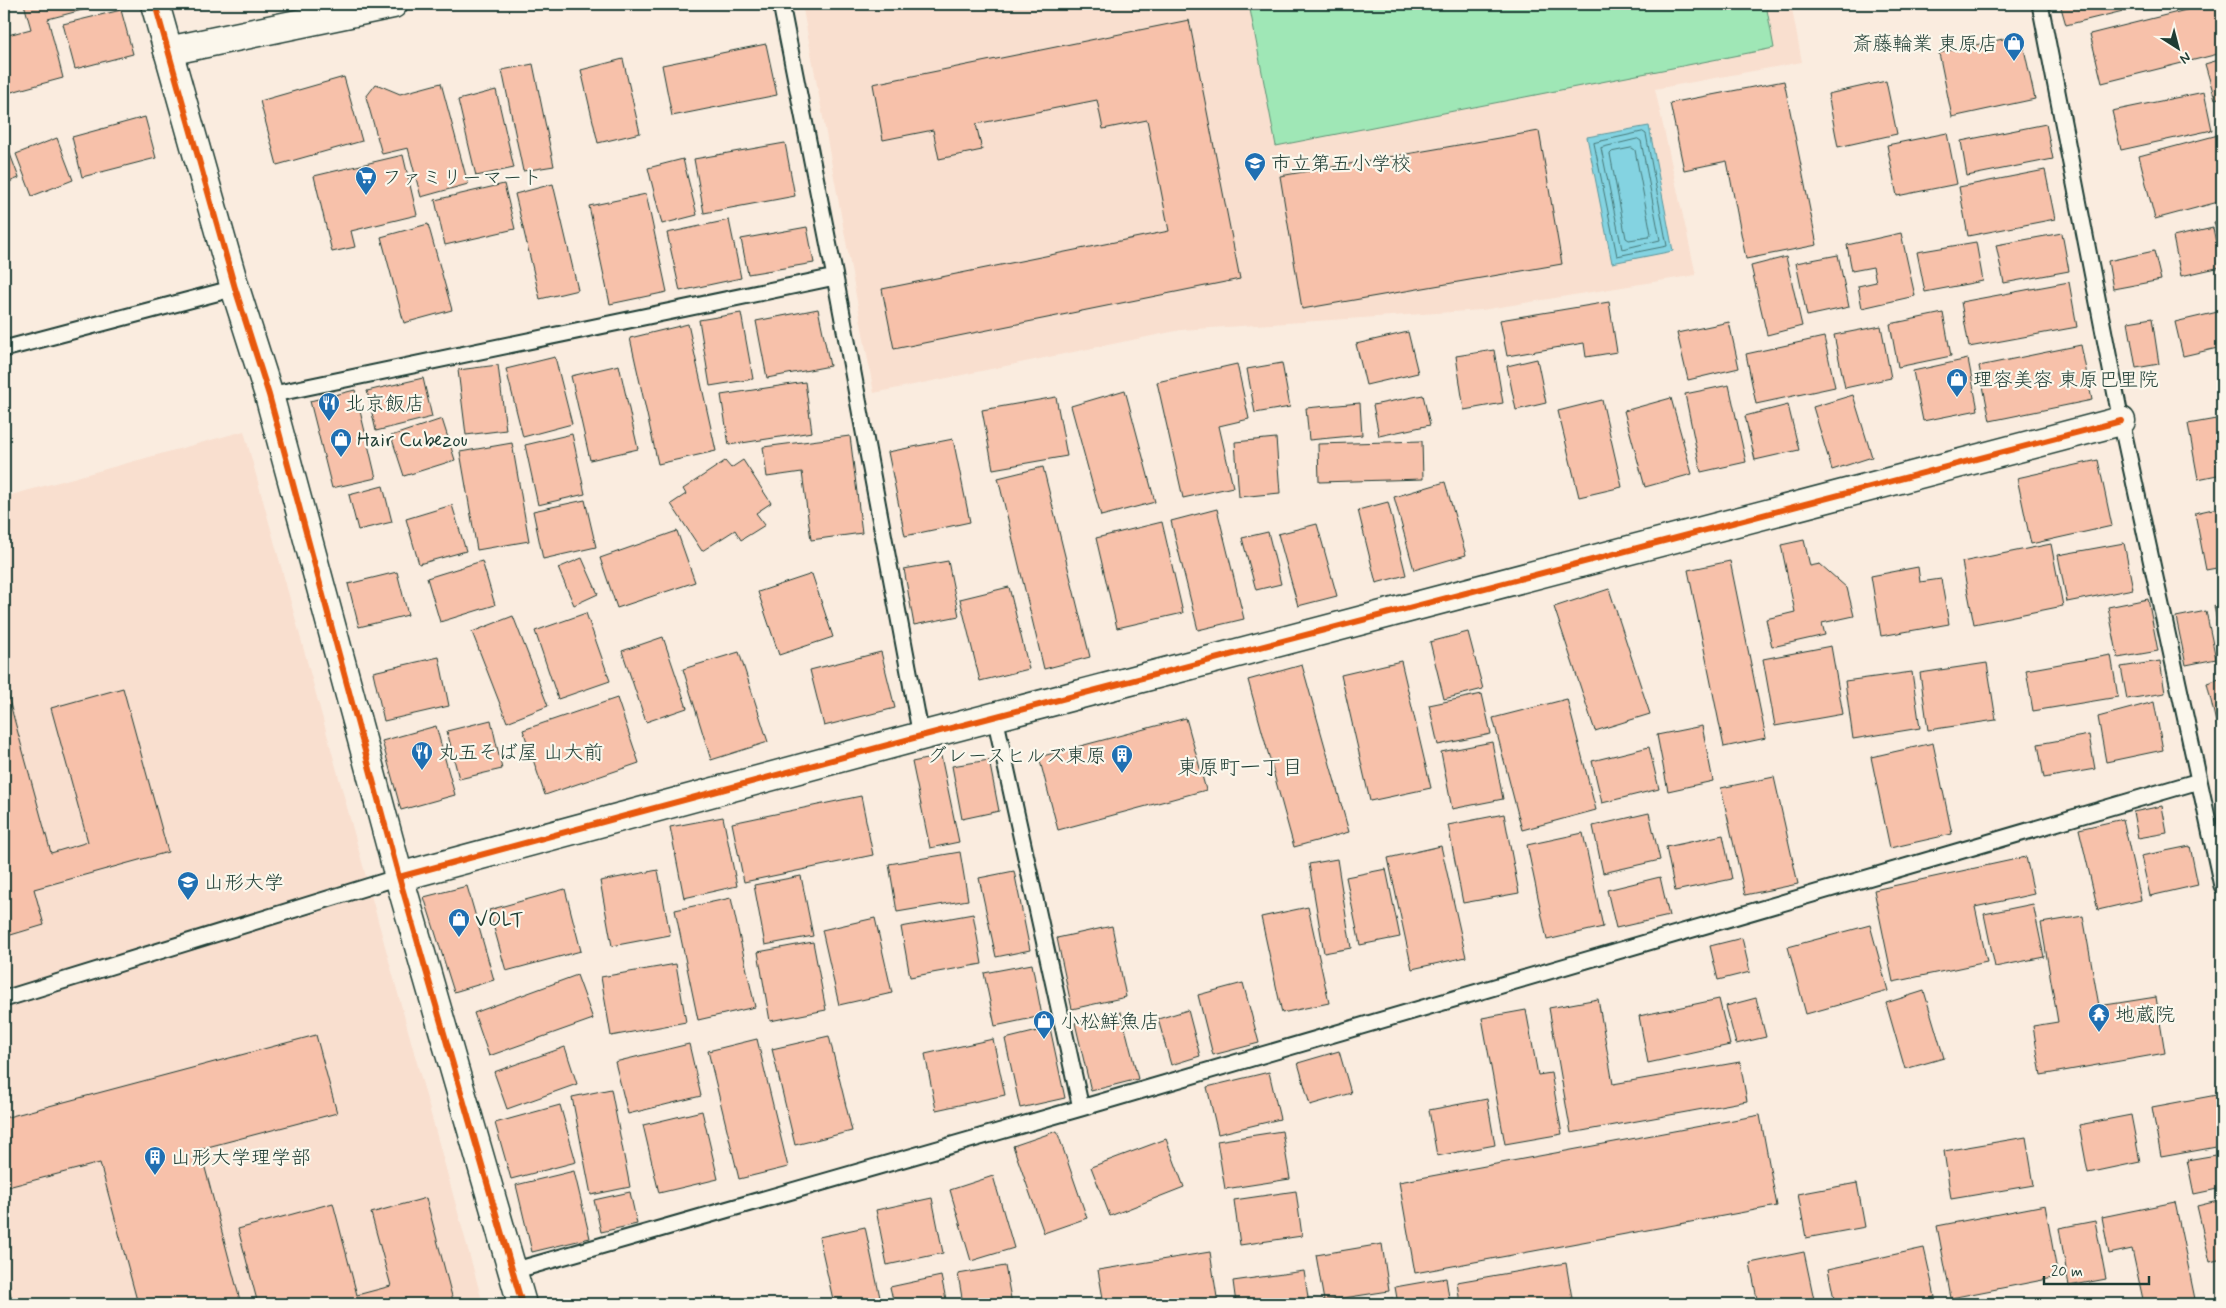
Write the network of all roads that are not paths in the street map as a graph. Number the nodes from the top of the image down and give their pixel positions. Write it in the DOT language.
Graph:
graph roads {
  1 [pos="155,4"];
  2 [pos="393,4"];
  3 [pos="781,4"];
  4 [pos="2040,4"];
  5 [pos="168,51"];
  6 [pos="835,277"];
  7 [pos="235,288"];
  8 [pos="4,349"];
  9 [pos="269,396"];
  10 [pos="2121,421"];
  11 [pos="995,717"];
  12 [pos="921,736"];
  13 [pos="2199,781"];
  14 [pos="400,877"];
  15 [pos="2222,886"];
  16 [pos="4,999"];
  17 [pos="1081,1108"];
  18 [pos="513,1271"];
  19 [pos="522,1304"];
  1 -- 5 [label="street"];
  2 -- 5 [label="street"];
  3 -- 6 [label="lane"];
  4 -- 10 [label="lane"];
  5 -- 7 [label="street"];
  6 -- 9 [label="lane"];
  6 -- 12 [label="lane"];
  7 -- 8 [label="lane"];
  7 -- 9 [label="street"];
  9 -- 14 [label="street"];
  10 -- 11 [label="street"];
  10 -- 13 [label="lane"];
  11 -- 12 [label="street"];
  11 -- 17 [label="lane"];
  12 -- 14 [label="street"];
  13 -- 15 [label="lane"];
  13 -- 17 [label="lane"];
  14 -- 16 [label="lane"];
  14 -- 18 [label="street"];
  17 -- 18 [label="lane"];
  18 -- 19 [label="street"];
}
